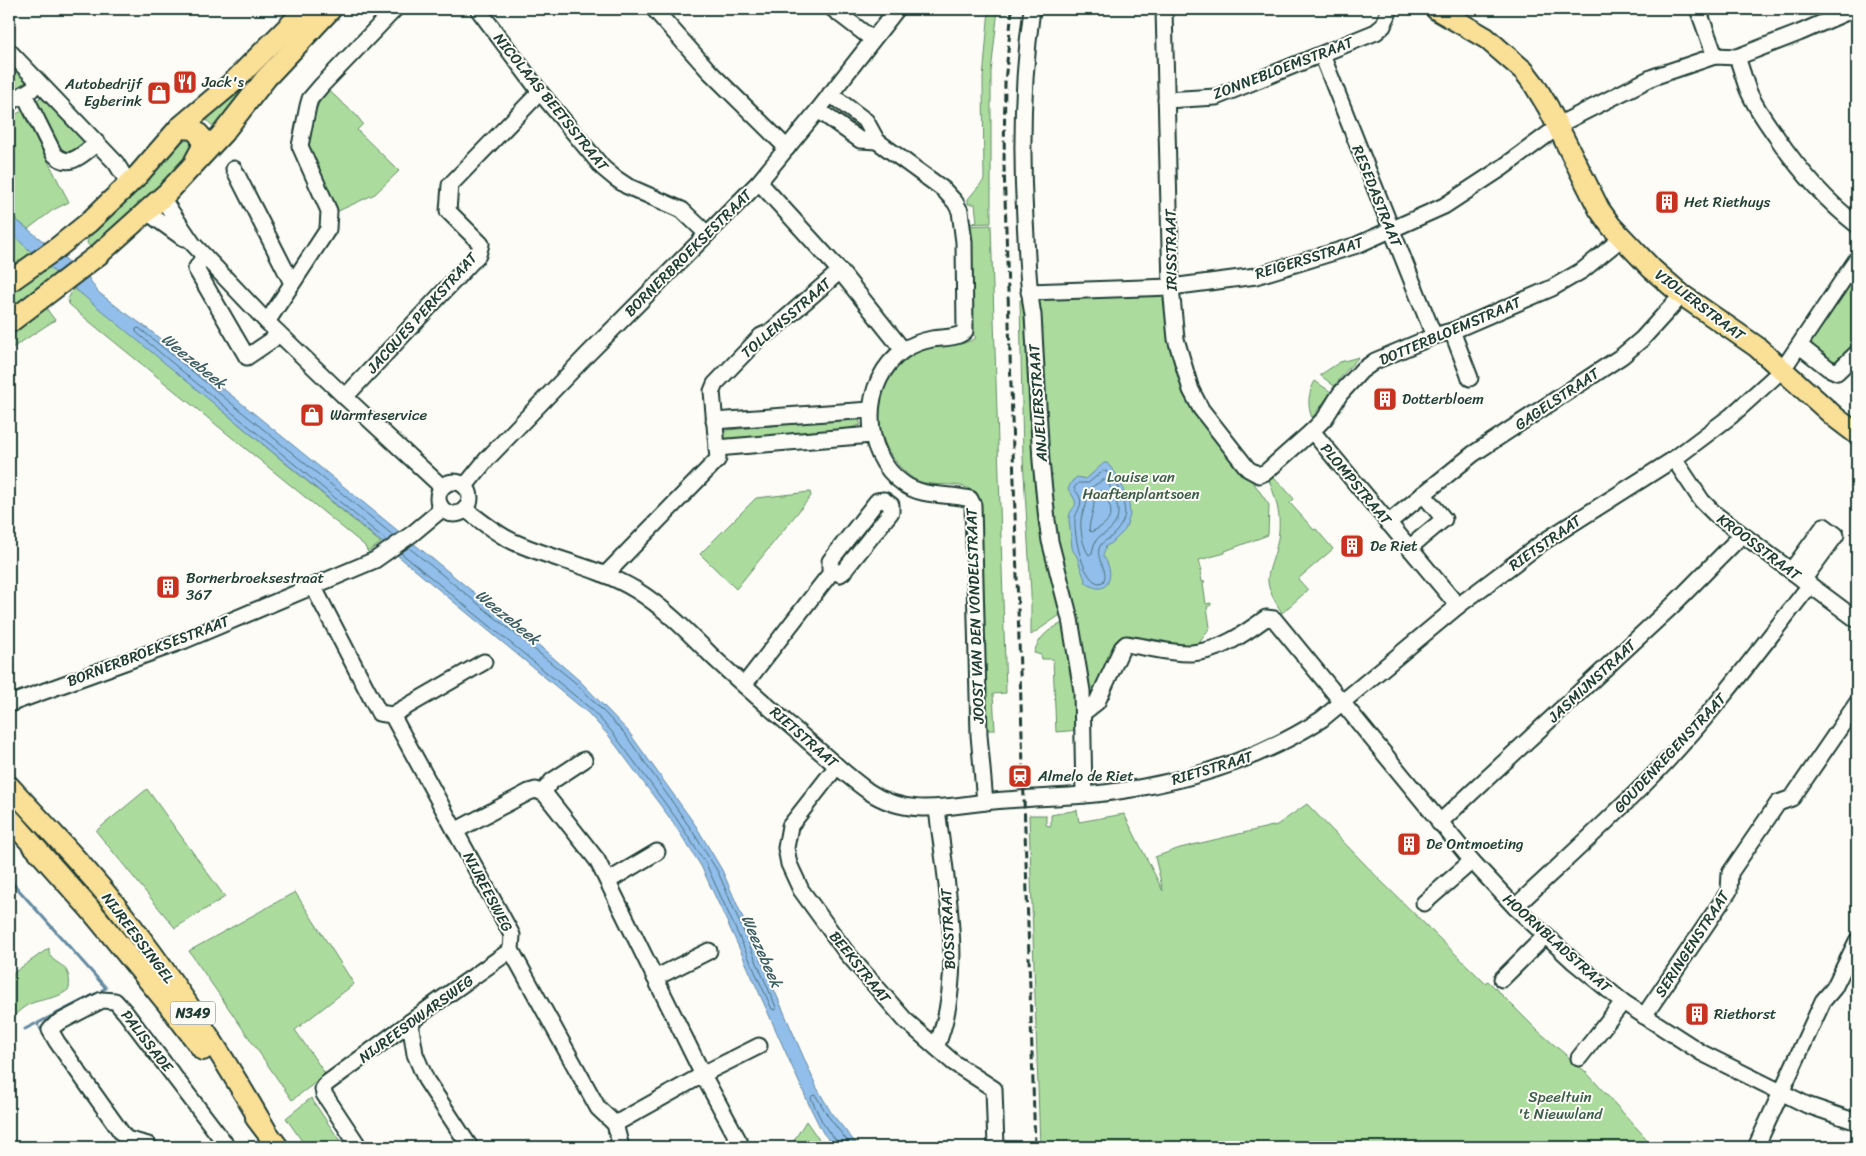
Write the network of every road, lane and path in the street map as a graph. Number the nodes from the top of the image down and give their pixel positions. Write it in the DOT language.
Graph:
graph roads {
  1 [pos="306,9"];
  2 [pos="331,9"];
  3 [pos="395,9"];
  4 [pos="478,9"];
  5 [pos="654,9"];
  6 [pos="833,9"];
  7 [pos="897,9"];
  8 [pos="1032,9"];
  9 [pos="1164,9"];
  10 [pos="1436,9"];
  11 [pos="1458,9"];
  12 [pos="1698,9"];
  13 [pos="1854,9"];
  14 [pos="1388,14"];
  15 [pos="872,39"];
  16 [pos="9,51"];
  17 [pos="1505,54"];
  18 [pos="1322,55"];
  19 [pos="1714,56"];
  20 [pos="1738,57"];
  21 [pos="39,84"];
  22 [pos="540,92"];
  23 [pos="24,94"];
  24 [pos="830,94"];
  25 [pos="1166,100"];
  26 [pos="9,103"];
  27 [pos="818,110"];
  28 [pos="1558,127"];
  29 [pos="179,128"];
  30 [pos="877,141"];
  31 [pos="786,148"];
  32 [pos="107,153"];
  33 [pos="192,167"];
  34 [pos="234,169"];
  35 [pos="134,180"];
  36 [pos="759,182"];
  37 [pos="162,198"];
  38 [pos="147,212"];
  39 [pos="88,223"];
  40 [pos="1857,224"];
  41 [pos="1391,230"];
  42 [pos="706,234"];
  43 [pos="1622,238"];
  44 [pos="193,244"];
  45 [pos="98,255"];
  46 [pos="204,256"];
  47 [pos="1857,259"];
  48 [pos="840,270"];
  49 [pos="9,282"];
  50 [pos="292,284"];
  51 [pos="1171,287"];
  52 [pos="1029,292"];
  53 [pos="1682,295"];
  54 [pos="9,324"];
  55 [pos="273,328"];
  56 [pos="1452,331"];
  57 [pos="1434,336"];
  58 [pos="1800,346"];
  59 [pos="903,350"];
  60 [pos="1857,353"];
  61 [pos="1783,369"];
  62 [pos="1470,378"];
  63 [pos="344,397"];
  64 [pos="870,410"];
  65 [pos="714,421"];
  66 [pos="1312,432"];
  67 [pos="1857,434"];
  68 [pos="872,435"];
  69 [pos="717,448"];
  70 [pos="1674,459"];
  71 [pos="1248,469"];
  72 [pos="904,484"];
  73 [pos="465,486"];
  74 [pos="442,487"];
  75 [pos="1423,494"];
  76 [pos="442,509"];
  77 [pos="465,509"];
  78 [pos="1388,523"];
  79 [pos="1742,536"];
  80 [pos="1409,548"];
  81 [pos="1790,571"];
  82 [pos="605,575"];
  83 [pos="1807,583"];
  84 [pos="313,586"];
  85 [pos="1458,606"];
  86 [pos="1857,620"];
  87 [pos="484,662"];
  88 [pos="744,685"];
  89 [pos="1342,703"];
  90 [pos="1857,703"];
  91 [pos="9,704"];
  92 [pos="1084,713"];
  93 [pos="392,715"];
  94 [pos="584,760"];
  95 [pos="837,766"];
  96 [pos="9,786"];
  97 [pos="543,792"];
  98 [pos="1084,795"];
  99 [pos="985,802"];
  100 [pos="937,809"];
  101 [pos="9,818"];
  102 [pos="1439,823"];
  103 [pos="456,830"];
  104 [pos="656,852"];
  105 [pos="1472,861"];
  106 [pos="608,881"];
  107 [pos="1424,903"];
  108 [pos="1515,907"];
  109 [pos="1545,936"];
  110 [pos="1857,941"];
  111 [pos="511,950"];
  112 [pos="709,951"];
  113 [pos="655,978"];
  114 [pos="1502,979"];
  115 [pos="1623,1002"];
  116 [pos="1644,1016"];
  117 [pos="410,1022"];
  118 [pos="759,1046"];
  119 [pos="936,1047"];
  120 [pos="1578,1058"];
  121 [pos="703,1075"];
  122 [pos="1781,1094"];
  123 [pos="1857,1122"];
  124 [pos="615,1124"];
  125 [pos="265,1129"];
  126 [pos="149,1147"];
  127 [pos="226,1147"];
  128 [pos="278,1147"];
  129 [pos="359,1147"];
  130 [pos="470,1147"];
  131 [pos="621,1147"];
  132 [pos="742,1147"];
  133 [pos="996,1147"];
  134 [pos="1756,1147"];
  1 -- 29 [label="main road"];
  2 -- 33 [label="main road"];
  3 -- 50 [label="street"];
  4 -- 22 [label="street, NICOLAAS BEETSSTRAAT"];
  5 -- 31 [label="street"];
  6 -- 15 [label="street"];
  7 -- 15 [label="street, BORNERBROEKSESTRAAT"];
  8 -- 52 [label="street, ANJELIERSTRAAT"];
  9 -- 25 [label="street, IRISSTRAAT"];
  10 -- 17 [label="main road, VIOLIERSTRAAT"];
  11 -- 17 [label="main road, VIOLIERSTRAAT"];
  12 -- 19 [label="street"];
  13 -- 20 [label="street"];
  14 -- 18 [label="street, ZONNEBLOEMSTRAAT"];
  15 -- 24 [label="street, BORNERBROEKSESTRAAT"];
  16 -- 21 [label="street"];
  17 -- 28 [label="main road, VIOLIERSTRAAT"];
  18 -- 25 [label="street, ZONNEBLOEMSTRAAT"];
  18 -- 41 [label="street, RESEDASTRAAT"];
  19 -- 20 [label="street"];
  19 -- 28 [label="street, REIGERSSTRAAT"];
  20 -- 40 [label="street"];
  21 -- 23 [label="street"];
  21 -- 32 [label="street"];
  22 -- 42 [label="street, NICOLAAS BEETSSTRAAT"];
  22 -- 63 [label="street, JACQUES PERKSTRAAT"];
  23 -- 26 [label="street"];
  23 -- 32 [label="street"];
  24 -- 27 [label="street, BORNERBROEKSESTRAAT"];
  24 -- 30 [label="street, JOOST VAN DEN VONDELSTRAAT"];
  25 -- 51 [label="street, IRISSTRAAT"];
  27 -- 30 [label="street, JOOST VAN DEN VONDELSTRAAT"];
  27 -- 31 [label="street, BORNERBROEKSESTRAAT"];
  28 -- 41 [label="street, REIGERSSTRAAT"];
  28 -- 43 [label="main road, VIOLIERSTRAAT"];
  29 -- 33 [label="main road"];
  29 -- 35 [label="main road"];
  30 -- 59 [label="street, JOOST VAN DEN VONDELSTRAAT"];
  31 -- 36 [label="street, BORNERBROEKSESTRAAT"];
  32 -- 35 [label="street"];
  33 -- 37 [label="main road"];
  34 -- 50 [label="street"];
  35 -- 39 [label="main road"];
  36 -- 42 [label="street, BORNERBROEKSESTRAAT"];
  36 -- 48 [label="street"];
  37 -- 38 [label="main road"];
  37 -- 44 [label="street"];
  38 -- 44 [label="street"];
  38 -- 45 [label="main road"];
  39 -- 45 [label="main road"];
  39 -- 49 [label="main road"];
  41 -- 51 [label="street, REIGERSSTRAAT"];
  41 -- 57 [label="street, RESEDASTRAAT"];
  42 -- 73 [label="street, BORNERBROEKSESTRAAT"];
  43 -- 53 [label="main road, VIOLIERSTRAAT"];
  43 -- 56 [label="street, DOTTERBLOEMSTRAAT"];
  44 -- 46 [label="street"];
  45 -- 54 [label="main road"];
  46 -- 55 [label="street"];
  46 -- 55 [label="street"];
  47 -- 58 [label="street, RIETSTRAAT"];
  48 -- 59 [label="street"];
  48 -- 65 [label="street, TOLLENSSTRAAT"];
  50 -- 55 [label="street"];
  51 -- 52 [label="street, REIGERSSTRAAT"];
  51 -- 71 [label="street, IRISSTRAAT"];
  52 -- 92 [label="street, ANJELIERSTRAAT"];
  53 -- 61 [label="main road, VIOLIERSTRAAT"];
  53 -- 75 [label="street, GAGELSTRAAT"];
  55 -- 63 [label="street"];
  56 -- 57 [label="street, DOTTERBLOEMSTRAAT"];
  56 -- 62 [label="street"];
  57 -- 66 [label="street, DOTTERBLOEMSTRAAT"];
  58 -- 60 [label="street"];
  58 -- 61 [label="street, RIETSTRAAT"];
  59 -- 64 [label="street, JOOST VAN DEN VONDELSTRAAT"];
  61 -- 67 [label="main road, VIOLIERSTRAAT"];
  61 -- 70 [label="street, RIETSTRAAT"];
  63 -- 74 [label="street"];
  64 -- 65 [label="street"];
  64 -- 68 [label="street, JOOST VAN DEN VONDELSTRAAT"];
  65 -- 69 [label="street, TOLLENSSTRAAT"];
  66 -- 71 [label="street, DOTTERBLOEMSTRAAT"];
  66 -- 78 [label="street, PLOMPSTRAAT"];
  68 -- 69 [label="street"];
  68 -- 72 [label="street, JOOST VAN DEN VONDELSTRAAT"];
  69 -- 82 [label="street"];
  70 -- 79 [label="street, KROOSSTRAAT"];
  70 -- 85 [label="street, RIETSTRAAT"];
  72 -- 88 [label="street"];
  72 -- 99 [label="street, JOOST VAN DEN VONDELSTRAAT"];
  73 -- 74 [label="street"];
  73 -- 77 [label="street"];
  74 -- 76 [label="street"];
  75 -- 78 [label="street, GAGELSTRAAT"];
  75 -- 80 [label="street"];
  76 -- 77 [label="street"];
  76 -- 84 [label="street, BORNERBROEKSESTRAAT"];
  77 -- 82 [label="street, RIETSTRAAT"];
  78 -- 80 [label="street, PLOMPSTRAAT"];
  79 -- 81 [label="street, KROOSSTRAAT"];
  79 -- 102 [label="street, JASMIJNSTRAAT"];
  80 -- 85 [label="street, PLOMPSTRAAT"];
  81 -- 83 [label="street, KROOSSTRAAT"];
  81 -- 83 [label="street, GOUDENREGENSTRAAT"];
  82 -- 88 [label="street, RIETSTRAAT"];
  83 -- 86 [label="street, KROOSSTRAAT"];
  83 -- 108 [label="street, GOUDENREGENSTRAAT"];
  84 -- 91 [label="street, BORNERBROEKSESTRAAT"];
  84 -- 93 [label="street, NIJREESWEG"];
  85 -- 89 [label="street, RIETSTRAAT"];
  87 -- 93 [label="street"];
  88 -- 95 [label="street, RIETSTRAAT"];
  89 -- 92 [label="street, HOORNBLADSTRAAT"];
  89 -- 98 [label="street, RIETSTRAAT"];
  89 -- 102 [label="street, HOORNBLADSTRAAT"];
  90 -- 116 [label="street, SERINGENSTRAAT"];
  92 -- 98 [label="street, ANJELIERSTRAAT"];
  93 -- 103 [label="street, NIJREESWEG"];
  94 -- 97 [label="street"];
  95 -- 100 [label="street, RIETSTRAAT"];
  95 -- 119 [label="street, BEEKSTRAAT"];
  96 -- 125 [label="main road, NIJREESSINGEL / N349"];
  97 -- 103 [label="street"];
  97 -- 106 [label="street"];
  98 -- 99 [label="street, RIETSTRAAT"];
  99 -- 100 [label="street, RIETSTRAAT"];
  100 -- 119 [label="street, BOSSTRAAT"];
  101 -- 125 [label="main road, NIJREESSINGEL / N349"];
  102 -- 105 [label="street, HOORNBLADSTRAAT"];
  103 -- 111 [label="street, NIJREESWEG"];
  104 -- 106 [label="street"];
  105 -- 107 [label="street"];
  105 -- 108 [label="street, HOORNBLADSTRAAT"];
  106 -- 113 [label="street"];
  108 -- 109 [label="street, HOORNBLADSTRAAT"];
  109 -- 114 [label="street"];
  109 -- 115 [label="street, HOORNBLADSTRAAT"];
  110 -- 122 [label="street"];
  111 -- 117 [label="street, NIJREESDWARSWEG"];
  111 -- 124 [label="street, NIJREESWEG"];
  112 -- 113 [label="street"];
  113 -- 121 [label="street"];
  115 -- 116 [label="street, HOORNBLADSTRAAT"];
  115 -- 120 [label="street"];
  116 -- 122 [label="street, HOORNBLADSTRAAT"];
  117 -- 129 [label="street, NIJREESDWARSWEG"];
  117 -- 130 [label="street"];
  118 -- 121 [label="street"];
  119 -- 133 [label="street, BEEKSTRAAT"];
  121 -- 124 [label="street"];
  121 -- 132 [label="street"];
  122 -- 123 [label="street, HOORNBLADSTRAAT"];
  122 -- 134 [label="street"];
  124 -- 131 [label="street"];
  125 -- 128 [label="main road, NIJREESSINGEL / N349"];
  126 -- 127 [label="street, PALISSADE"];
}
